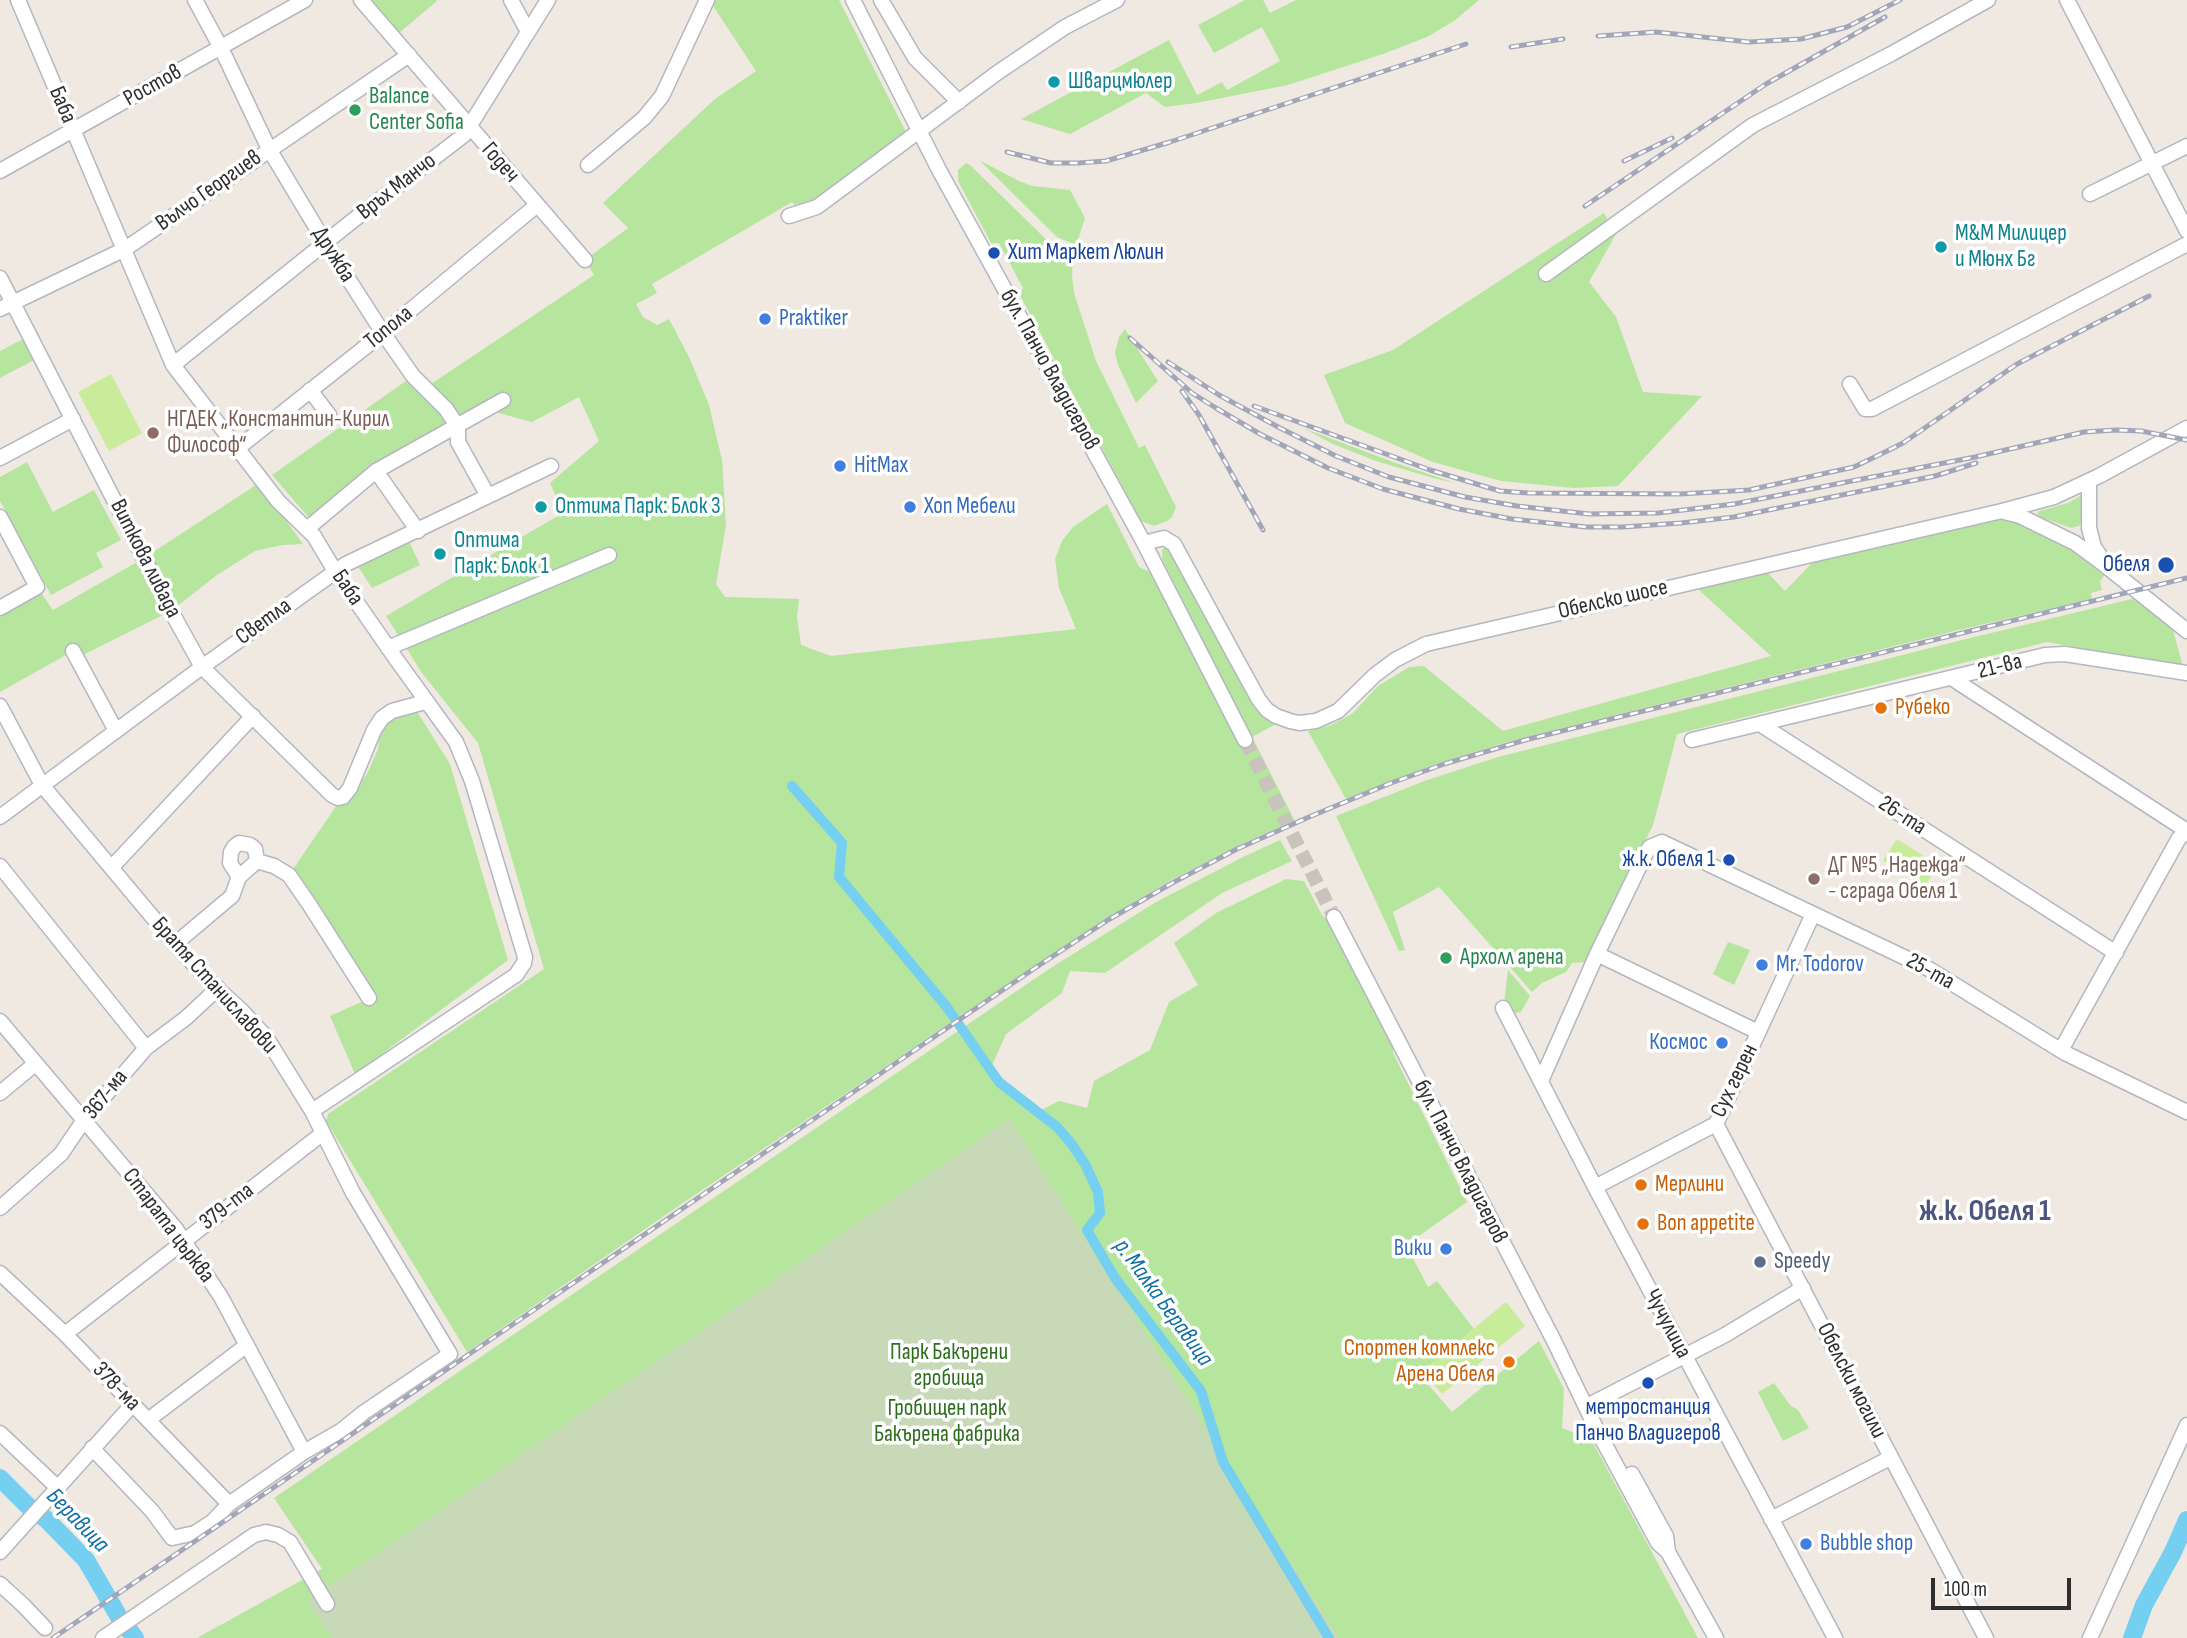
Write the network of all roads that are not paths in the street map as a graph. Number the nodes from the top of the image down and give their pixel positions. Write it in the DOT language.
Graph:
graph roads {
  1 [pos="18,0"];
  2 [pos="195,0"];
  3 [pos="305,0"];
  4 [pos="361,0"];
  5 [pos="511,0"];
  6 [pos="548,0"];
  7 [pos="707,0"];
  8 [pos="853,0"];
  9 [pos="881,0"];
  10 [pos="1117,0"];
  11 [pos="1988,0"];
  12 [pos="2067,0"];
  13 [pos="528,32"];
  14 [pos="221,48"];
  15 [pos="409,55"];
  16 [pos="959,102"];
  17 [pos="469,128"];
  18 [pos="73,130"];
  19 [pos="920,131"];
  20 [pos="2187,146"];
  21 [pos="269,149"];
  22 [pos="2152,164"];
  23 [pos="2,165"];
  24 [pos="588,165"];
  25 [pos="2090,194"];
  26 [pos="537,205"];
  27 [pos="789,216"];
  28 [pos="2187,230"];
  29 [pos="326,244"];
  30 [pos="2187,244"];
  31 [pos="125,249"];
  32 [pos="585,260"];
  33 [pos="1546,274"];
  34 [pos="0,278"];
  35 [pos="6,306"];
  36 [pos="383,333"];
  37 [pos="173,365"];
  38 [pos="1850,384"];
  39 [pos="310,390"];
  40 [pos="503,400"];
  41 [pos="329,415"];
  42 [pos="73,419"];
  43 [pos="458,427"];
  44 [pos="2187,428"];
  45 [pos="238,448"];
  46 [pos="0,458"];
  47 [pos="551,466"];
  48 [pos="376,471"];
  49 [pos="2089,481"];
  50 [pos="488,496"];
  51 [pos="2002,511"];
  52 [pos="0,517"];
  53 [pos="308,528"];
  54 [pos="418,531"];
  55 [pos="1144,542"];
  56 [pos="610,555"];
  57 [pos="2106,566"];
  58 [pos="335,571"];
  59 [pos="0,608"];
  60 [pos="2187,631"];
  61 [pos="388,648"];
  62 [pos="73,651"];
  63 [pos="202,667"];
  64 [pos="2187,673"];
  65 [pos="1952,679"];
  66 [pos="425,702"];
  67 [pos="0,706"];
  68 [pos="253,716"];
  69 [pos="1760,724"];
  70 [pos="116,731"];
  71 [pos="1245,740"];
  72 [pos="1692,740"];
  73 [pos="42,786"];
  74 [pos="0,817"];
  75 [pos="2187,831"];
  76 [pos="257,861"];
  77 [pos="0,866"];
  78 [pos="111,867"];
  79 [pos="239,877"];
  80 [pos="1813,914"];
  81 [pos="1334,917"];
  82 [pos="175,944"];
  83 [pos="2116,953"];
  84 [pos="1597,954"];
  85 [pos="218,988"];
  86 [pos="369,998"];
  87 [pos="1503,1007"];
  88 [pos="0,1021"];
  89 [pos="1758,1032"];
  90 [pos="146,1048"];
  91 [pos="2061,1050"];
  92 [pos="35,1064"];
  93 [pos="1541,1081"];
  94 [pos="0,1093"];
  95 [pos="312,1111"];
  96 [pos="2187,1112"];
  97 [pos="84,1120"];
  98 [pos="1716,1124"];
  99 [pos="323,1133"];
  100 [pos="1594,1187"];
  101 [pos="0,1208"];
  102 [pos="184,1240"];
  103 [pos="3,1282"];
  104 [pos="1803,1288"];
  105 [pos="65,1334"];
  106 [pos="247,1345"];
  107 [pos="1684,1356"];
  108 [pos="132,1404"];
  109 [pos="1587,1406"];
  110 [pos="148,1420"];
  111 [pos="2187,1426"];
  112 [pos="0,1433"];
  113 [pos="92,1448"];
  114 [pos="304,1452"];
  115 [pos="1890,1458"];
  116 [pos="57,1487"];
  117 [pos="229,1504"];
  118 [pos="1771,1519"];
  119 [pos="0,1552"];
  120 [pos="0,1584"];
  121 [pos="327,1604"];
  122 [pos="45,1628"];
  123 [pos="105,1637"];
  124 [pos="1716,1638"];
  125 [pos="1835,1638"];
  126 [pos="1986,1638"];
  127 [pos="2091,1638"];
  1 -- 18 [label="street, Баба"];
  2 -- 14 [label="street, Дружба"];
  3 -- 14 [label="street, Ростов"];
  4 -- 15 [label="street, Годеч"];
  5 -- 13 [label="street"];
  6 -- 13 [label="street, Връх Манчо"];
  7 -- 24 [label="street"];
  8 -- 19 [label="street, бул. Панчо Владигеров"];
  9 -- 16 [label="street"];
  10 -- 16 [label="street"];
  11 -- 33 [label="street"];
  12 -- 22 [label="street"];
  13 -- 17 [label="street, Връх Манчо"];
  14 -- 18 [label="street, Ростов"];
  14 -- 21 [label="street, Дружба"];
  15 -- 17 [label="street, Годеч"];
  15 -- 21 [label="street, Вълчо Георгиев"];
  16 -- 19 [label="street"];
  17 -- 26 [label="street, Годеч"];
  17 -- 29 [label="street, Връх Манчо"];
  18 -- 23 [label="street, Ростов"];
  18 -- 31 [label="street, Баба"];
  19 -- 27 [label="street"];
  19 -- 55 [label="street, бул. Панчо Владигеров"];
  20 -- 22 [label="street"];
  21 -- 29 [label="street, Дружба"];
  21 -- 31 [label="street, Вълчо Георгиев"];
  22 -- 25 [label="street"];
  22 -- 28 [label="street"];
  26 -- 32 [label="street, Годеч"];
  26 -- 36 [label="street, Топола"];
  29 -- 36 [label="street, Дружба"];
  29 -- 37 [label="street, Връх Манчо"];
  30 -- 38 [label="street"];
  31 -- 35 [label="street, Вълчо Георгиев"];
  31 -- 37 [label="street, Баба"];
  34 -- 35 [label="street, Виткова ливада"];
  35 -- 42 [label="street, Виткова ливада"];
  36 -- 39 [label="street, Топола"];
  36 -- 43 [label="street, Дружба"];
  37 -- 45 [label="street, Баба"];
  39 -- 41 [label="street"];
  39 -- 45 [label="street, Топола"];
  40 -- 43 [label="street"];
  42 -- 46 [label="street"];
  42 -- 63 [label="street, Виткова ливада"];
  43 -- 48 [label="street"];
  43 -- 50 [label="street, Дружба"];
  44 -- 49 [label="street, Обелско шосе"];
  45 -- 53 [label="street, Баба"];
  47 -- 50 [label="street, Светла"];
  48 -- 53 [label="street"];
  48 -- 54 [label="street"];
  49 -- 51 [label="street, Обелско шосе"];
  49 -- 57 [label="street"];
  50 -- 54 [label="street, Светла"];
  51 -- 55 [label="street, Обелско шосе"];
  51 -- 57 [label="street"];
  52 -- 59 [label="street"];
  53 -- 58 [label="street, Баба"];
  54 -- 58 [label="street, Светла"];
  55 -- 71 [label="street, бул. Панчо Владигеров"];
  56 -- 61 [label="street"];
  57 -- 60 [label="street"];
  58 -- 61 [label="street, Баба"];
  58 -- 63 [label="street, Светла"];
  61 -- 66 [label="street, Баба"];
  62 -- 70 [label="street"];
  63 -- 68 [label="street, Виткова ливада"];
  63 -- 70 [label="street, Светла"];
  64 -- 65 [label="street, 21-ва"];
  65 -- 69 [label="street, 21-ва"];
  65 -- 75 [label="street"];
  66 -- 68 [label="street, Виткова ливада"];
  66 -- 95 [label="street, Баба"];
  67 -- 73 [label="street, Братя Станиславови"];
  68 -- 78 [label="street"];
  69 -- 72 [label="street, 21-ва"];
  69 -- 83 [label="street, 26-та"];
  70 -- 73 [label="street, Светла"];
  73 -- 74 [label="street, Светла"];
  73 -- 78 [label="street, Братя Станиславови"];
  75 -- 83 [label="street"];
  76 -- 79 [label="street"];
  76 -- 79 [label="street"];
  76 -- 86 [label="street"];
  77 -- 90 [label="street"];
  78 -- 82 [label="street, Братя Станиславови"];
  79 -- 82 [label="street"];
  80 -- 84 [label="street, 25-та"];
  80 -- 89 [label="street, Сух герен"];
  80 -- 91 [label="street, 25-та"];
  81 -- 109 [label="street, бул. Панчо Владигеров"];
  82 -- 85 [label="street, Братя Станиславови"];
  83 -- 91 [label="street"];
  84 -- 89 [label="street"];
  84 -- 93 [label="street"];
  85 -- 90 [label="street, 367-ма"];
  85 -- 95 [label="street, Братя Станиславови"];
  87 -- 93 [label="street, Чучулица"];
  88 -- 92 [label="street, Старата църква"];
  89 -- 98 [label="street, Сух герен"];
  90 -- 97 [label="street, 367-ма"];
  91 -- 96 [label="street, 25-та"];
  92 -- 94 [label="street"];
  92 -- 97 [label="street, Старата църква"];
  93 -- 100 [label="street, Чучулица"];
  95 -- 99 [label="street, Братя Станиславови"];
  97 -- 101 [label="street, 367-ма"];
  97 -- 102 [label="street, Старата църква"];
  98 -- 100 [label="street, Сух герен"];
  98 -- 104 [label="street, Обелски могили"];
  99 -- 102 [label="street, 379-та"];
  99 -- 114 [label="street, Братя Станиславови"];
  100 -- 107 [label="street, Чучулица"];
  102 -- 105 [label="street, 379-та"];
  102 -- 106 [label="street, Старата църква"];
  103 -- 105 [label="street, 378-ма"];
  104 -- 107 [label="street"];
  104 -- 115 [label="street, Обелски могили"];
  105 -- 108 [label="street, 378-ма"];
  106 -- 110 [label="street"];
  106 -- 114 [label="street, Старата църква"];
  107 -- 109 [label="street"];
  107 -- 118 [label="street, Чучулица"];
  108 -- 110 [label="street, 378-ма"];
  108 -- 113 [label="street"];
  109 -- 124 [label="street, бул. Панчо Владигеров"];
  110 -- 117 [label="street, 378-ма"];
  111 -- 127 [label="street"];
  112 -- 116 [label="street"];
  113 -- 116 [label="street"];
  113 -- 117 [label="street"];
  114 -- 117 [label="street"];
  115 -- 118 [label="street"];
  115 -- 126 [label="street, Обелски могили"];
  116 -- 119 [label="street"];
  118 -- 125 [label="street, Чучулица"];
  120 -- 122 [label="street"];
  121 -- 123 [label="street"];
}
